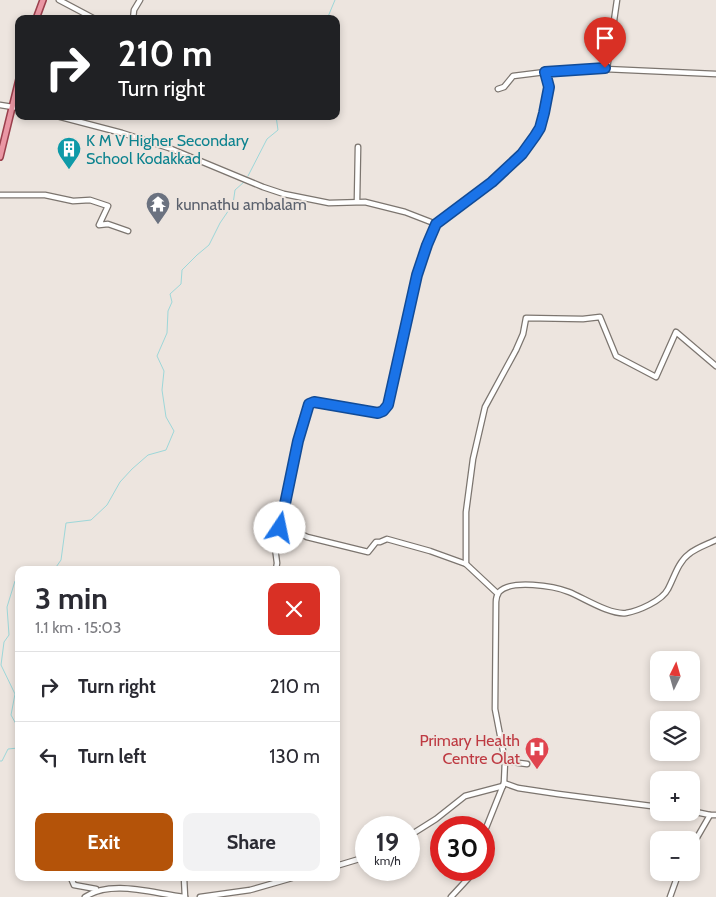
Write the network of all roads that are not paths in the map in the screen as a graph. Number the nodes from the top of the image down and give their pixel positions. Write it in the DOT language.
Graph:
graph roads {
  1 [pos="43,0"];
  2 [pos="59,0"];
  3 [pos="140,0"];
  4 [pos="617,0"];
  5 [pos="37,15"];
  6 [pos="87,15"];
  7 [pos="133,15"];
  8 [pos="607,68"];
  9 [pos="545,72"];
  10 [pos="716,74"];
  11 [pos="498,88"];
  12 [pos="15,92"];
  13 [pos="0,105"];
  14 [pos="11,106"];
  15 [pos="15,107"];
  16 [pos="72,120"];
  17 [pos="358,146"];
  18 [pos="0,158"];
  19 [pos="0,195"];
  20 [pos="358,201"];
  21 [pos="436,224"];
  22 [pos="128,231"];
  23 [pos="716,366"];
  24 [pos="280,528"];
  25 [pos="716,540"];
  26 [pos="466,564"];
  27 [pos="277,566"];
  28 [pos="498,593"];
  29 [pos="504,761"];
  30 [pos="527,764"];
  31 [pos="504,784"];
  32 [pos="650,806"];
  33 [pos="700,813"];
  34 [pos="710,815"];
  35 [pos="716,815"];
  36 [pos="491,816"];
  37 [pos="420,829"];
  38 [pos="700,832"];
  39 [pos="355,860"];
  40 [pos="340,865"];
  41 [pos="72,881"];
  42 [pos="184,881"];
  43 [pos="282,881"];
  44 [pos="466,881"];
  45 [pos="676,881"];
  46 [pos="100,890"];
  47 [pos="85,897"];
  48 [pos="184,897"];
  49 [pos="200,897"];
  50 [pos="451,897"];
  51 [pos="670,897"];
  1 -- 5 [label="main road"];
  2 -- 6 [label="street"];
  3 -- 7 [label="street"];
  4 -- 8 [label="street"];
  8 -- 9 [label="street"];
  8 -- 10 [label="street"];
  9 -- 11 [label="street"];
  9 -- 21 [label="street"];
  12 -- 14 [label="main road"];
  13 -- 14 [label="street"];
  14 -- 15 [label="street"];
  14 -- 18 [label="main road"];
  16 -- 20 [label="street"];
  17 -- 20 [label="street"];
  19 -- 22 [label="street"];
  20 -- 21 [label="street"];
  21 -- 24 [label="street"];
  23 -- 26 [label="street"];
  24 -- 26 [label="street"];
  24 -- 27 [label="street"];
  25 -- 28 [label="street"];
  26 -- 28 [label="street"];
  28 -- 29 [label="street"];
  29 -- 30 [label="street"];
  29 -- 31 [label="street"];
  31 -- 32 [label="street"];
  31 -- 36 [label="street"];
  31 -- 37 [label="street"];
  33 -- 34 [label="street"];
  34 -- 35 [label="street"];
  34 -- 38 [label="street"];
  39 -- 40 [label="street"];
  41 -- 46 [label="street"];
  42 -- 48 [label="street"];
  43 -- 49 [label="street"];
  44 -- 50 [label="street"];
  45 -- 51 [label="street"];
  46 -- 47 [label="street"];
  46 -- 48 [label="street"];
}
